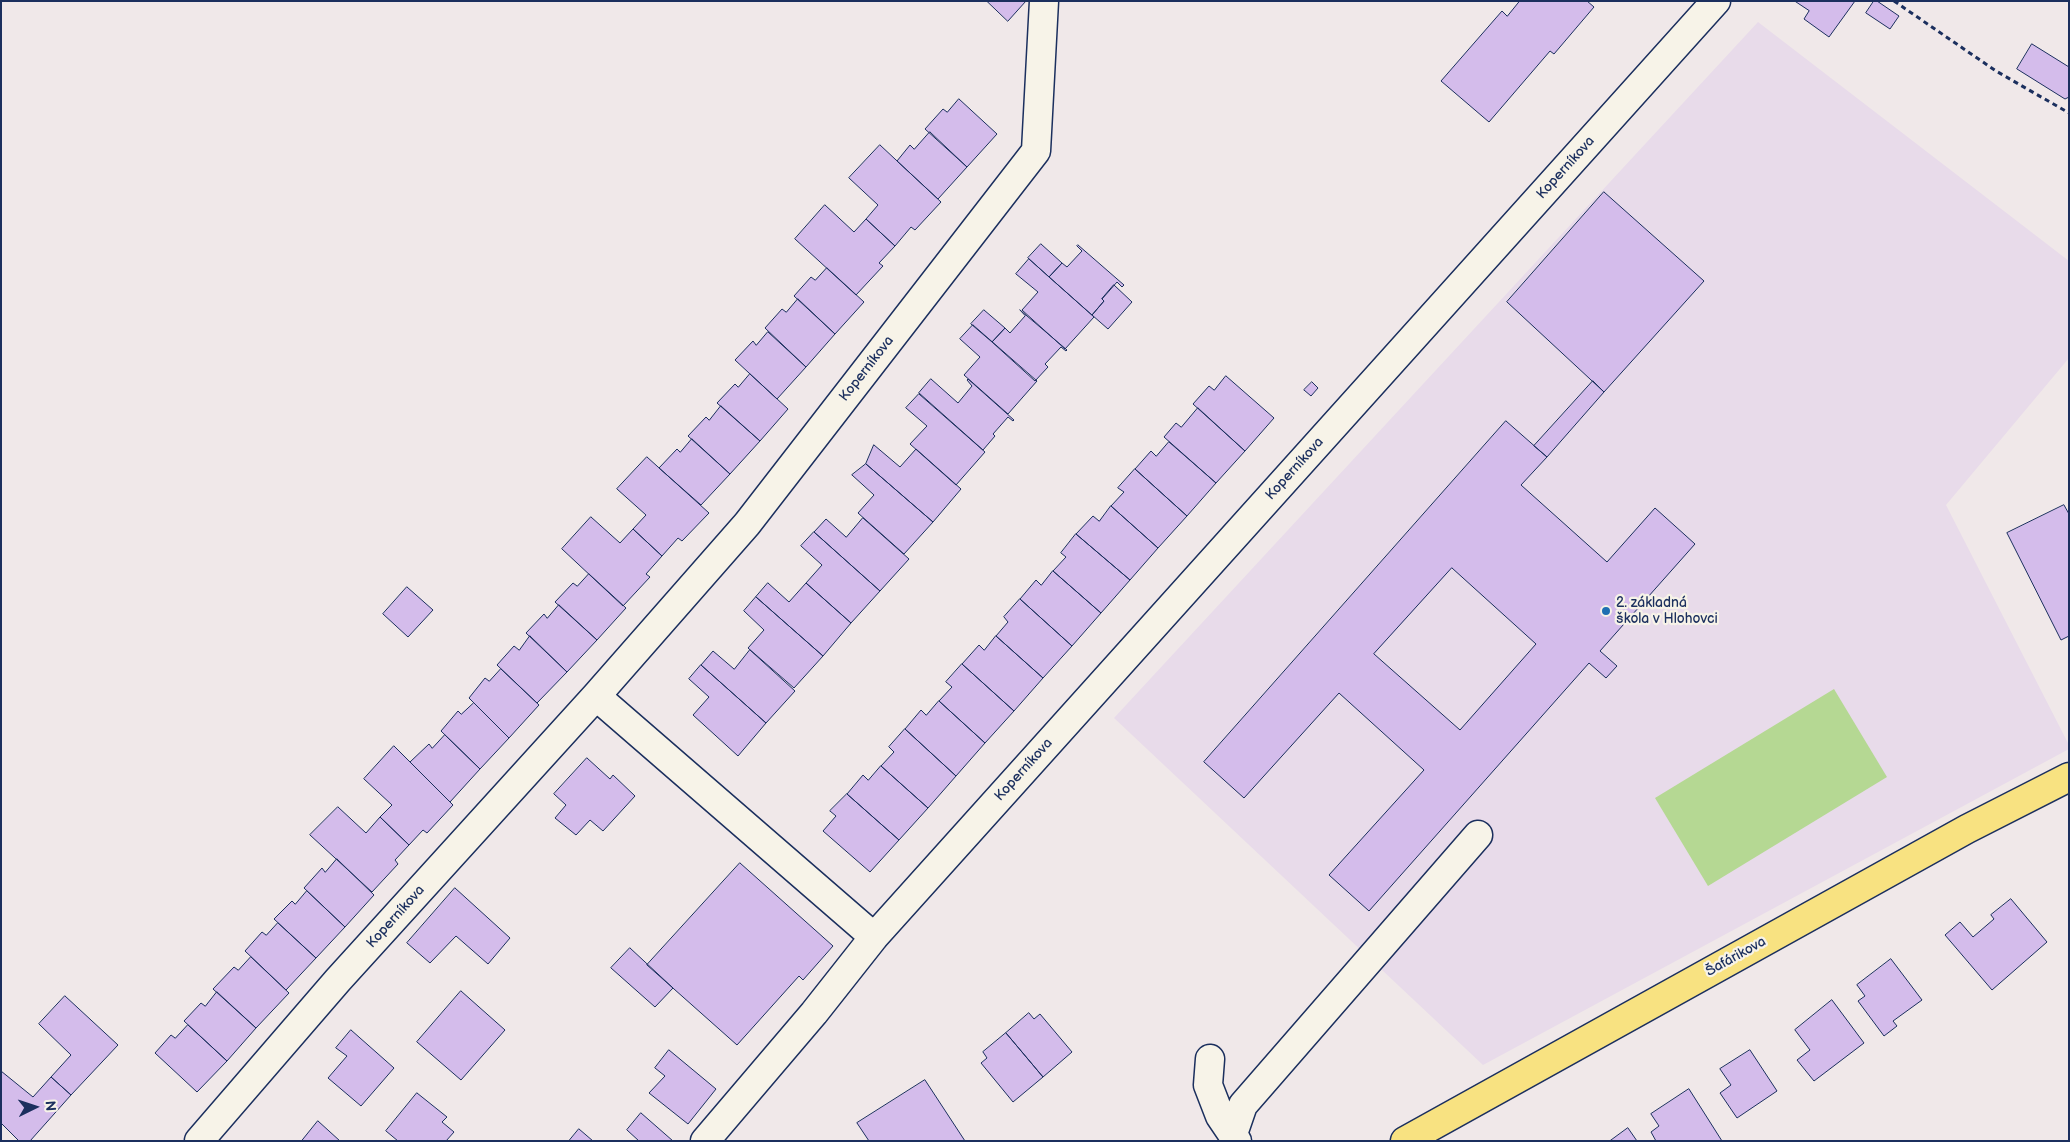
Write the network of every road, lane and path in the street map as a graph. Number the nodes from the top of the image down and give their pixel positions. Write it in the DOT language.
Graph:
graph roads {
  1 [pos="1044,1"];
  2 [pos="1716,1"];
  3 [pos="1894,1"];
  4 [pos="2069,113"];
  5 [pos="596,696"];
  6 [pos="2069,777"];
  7 [pos="1478,834"];
  8 [pos="874,937"];
  9 [pos="1210,1059"];
  10 [pos="1235,1138"];
  11 [pos="199,1141"];
  12 [pos="705,1141"];
  13 [pos="1405,1141"];
  1 -- 5 [label="street, Koperníkova"];
  2 -- 8 [label="street, Koperníkova"];
  3 -- 4 [label="path"];
  5 -- 8 [label="street"];
  5 -- 11 [label="street, Koperníkova"];
  6 -- 13 [label="main road, Šafárikova"];
  7 -- 10 [label="street"];
  8 -- 12 [label="street, Koperníkova"];
  9 -- 10 [label="street"];
}
